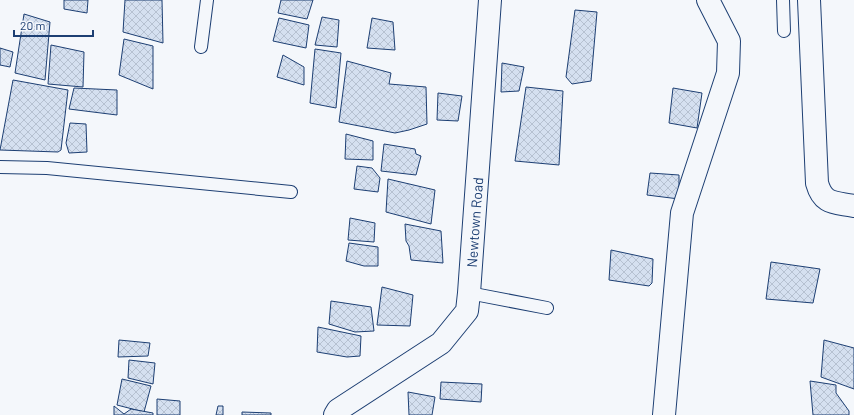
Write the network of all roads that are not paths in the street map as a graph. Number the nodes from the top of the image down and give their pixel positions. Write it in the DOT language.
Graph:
graph roads {
  1 [pos="207,0"];
  2 [pos="490,0"];
  3 [pos="708,0"];
  4 [pos="783,0"];
  5 [pos="809,0"];
  6 [pos="784,31"];
  7 [pos="201,47"];
  8 [pos="0,166"];
  9 [pos="291,192"];
  10 [pos="854,206"];
  11 [pos="469,293"];
  12 [pos="546,308"];
  13 [pos="335,415"];
  14 [pos="664,415"];
  1 -- 7 [label="lane"];
  2 -- 11 [label="street, Newtown Road"];
  3 -- 14 [label="street"];
  4 -- 6 [label="lane"];
  5 -- 10 [label="street"];
  8 -- 9 [label="lane"];
  11 -- 12 [label="lane"];
  11 -- 13 [label="street, Newtown Road"];
}
